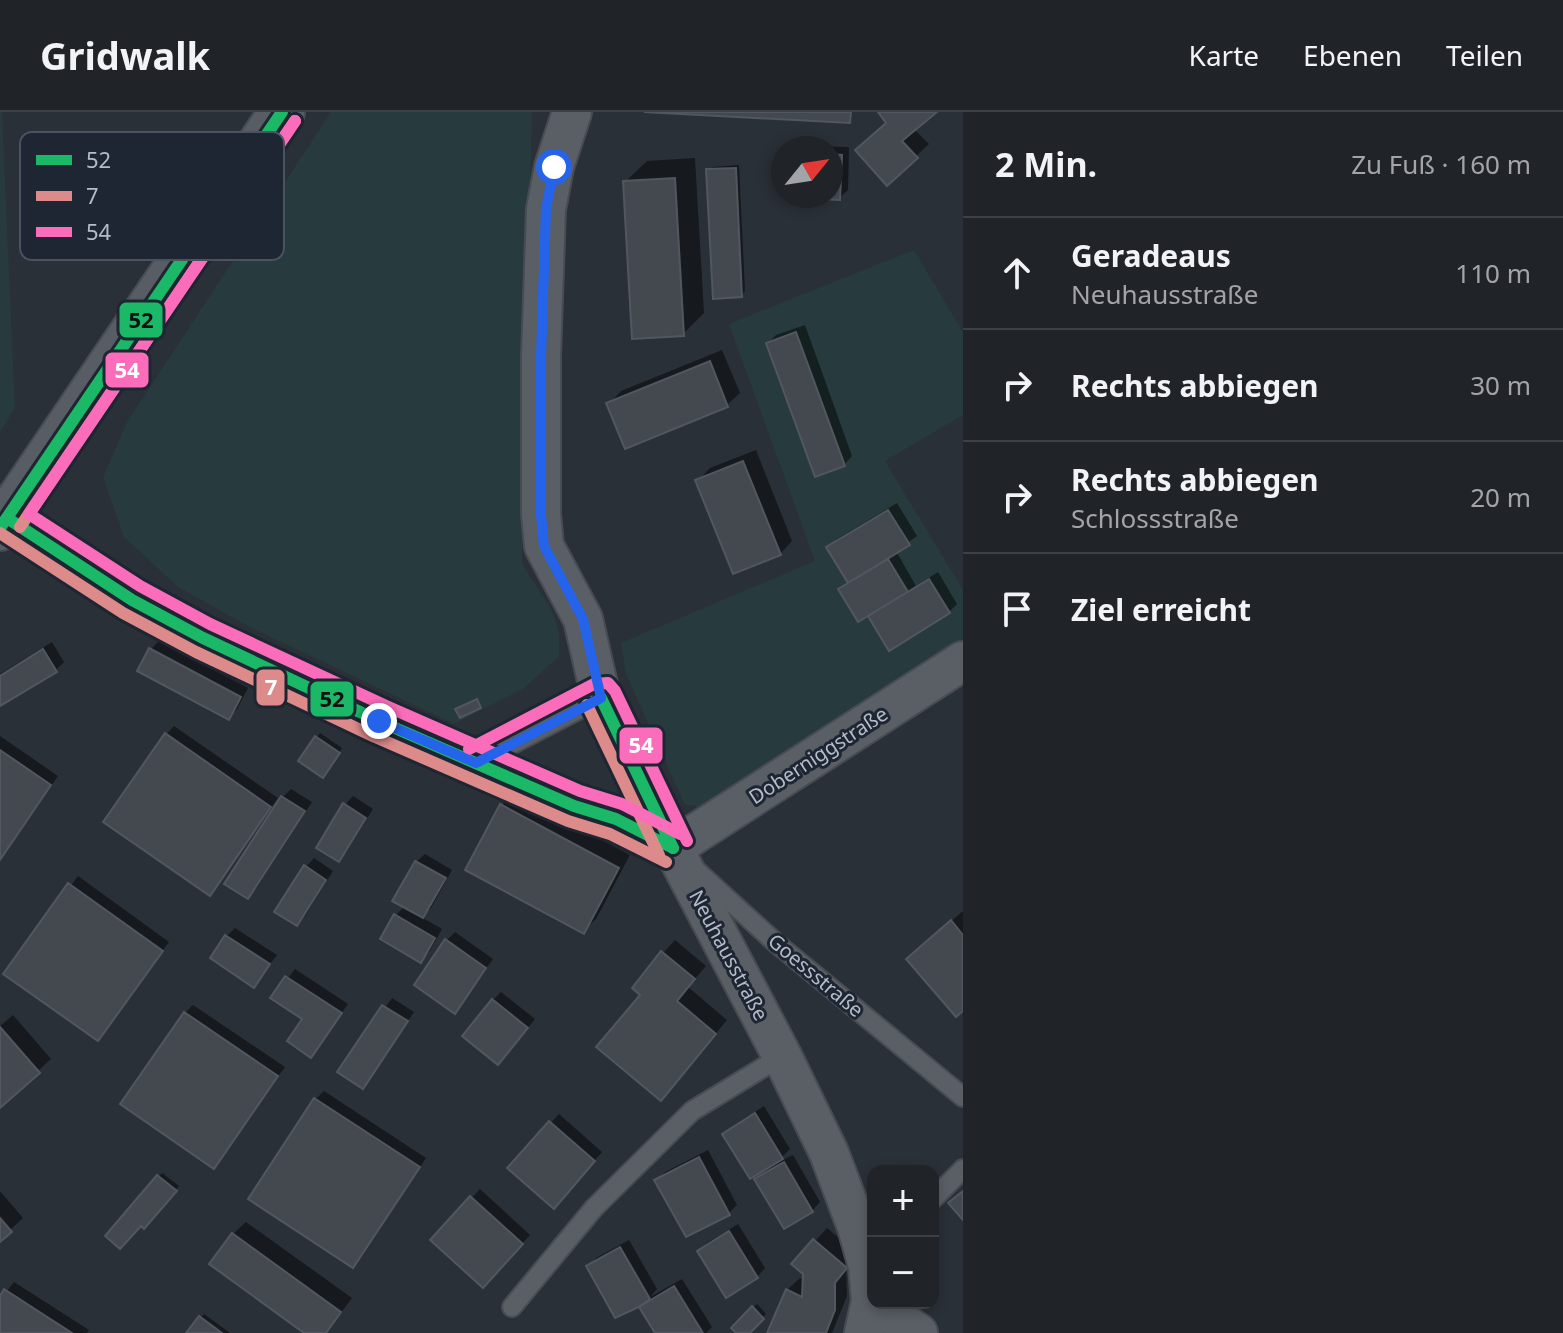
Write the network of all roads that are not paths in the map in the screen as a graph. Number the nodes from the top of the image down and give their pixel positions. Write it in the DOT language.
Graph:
graph roads {
  1 [pos="282,112"];
  2 [pos="572,112"];
  3 [pos="268,132"];
  4 [pos="182,260"];
  5 [pos="4,523"];
  6 [pos="963,661"];
  7 [pos="601,698"];
  8 [pos="476,763"];
  9 [pos="673,848"];
  10 [pos="782,1056"];
  11 [pos="963,1097"];
  12 [pos="963,1169"];
  13 [pos="939,1193"];
  14 [pos="867,1275"];
  15 [pos="512,1307"];
  16 [pos="889,1309"];
  17 [pos="918,1333"];
  1 -- 3 [label="main road"];
  2 -- 7 [label="street, Neuhausstraße"];
  4 -- 5 [label="main road"];
  5 -- 8 [label="street"];
  6 -- 9 [label="street, Doberniggstraße"];
  7 -- 8 [label="lane"];
  7 -- 9 [label="street, Neuhausstraße"];
  8 -- 9 [label="street"];
  9 -- 10 [label="street, Neuhausstraße"];
  9 -- 11 [label="lane, Goessstraße"];
  10 -- 14 [label="street, Neuhausstraße"];
  10 -- 15 [label="lane"];
  12 -- 13 [label="lane"];
  16 -- 17 [label="street"];
}
